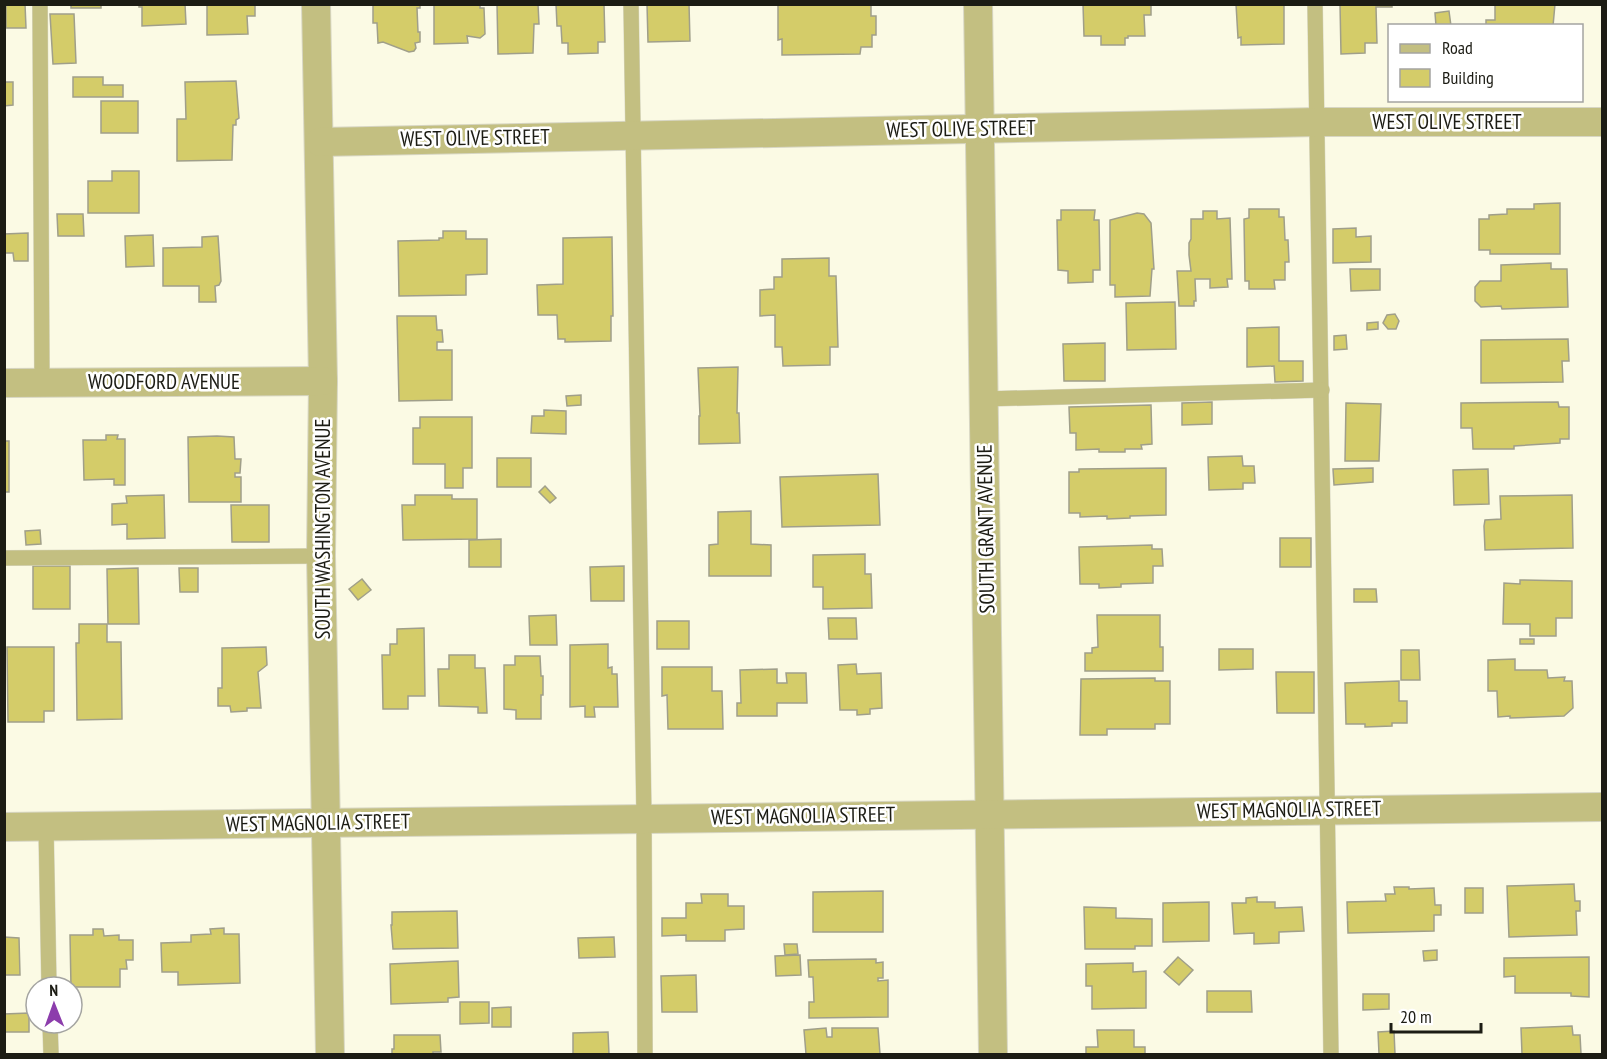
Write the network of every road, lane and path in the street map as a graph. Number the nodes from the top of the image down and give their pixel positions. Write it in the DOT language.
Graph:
graph roads {
  1 [pos="40,4"];
  2 [pos="316,4"];
  3 [pos="631,4"];
  4 [pos="978,4"];
  5 [pos="1315,4"];
  6 [pos="1317,122"];
  7 [pos="1602,122"];
  8 [pos="981,129"];
  9 [pos="631,134"];
  10 [pos="320,142"];
  11 [pos="323,381"];
  12 [pos="4,383"];
  13 [pos="42,383"];
  14 [pos="1322,390"];
  15 [pos="984,399"];
  16 [pos="321,556"];
  17 [pos="4,558"];
  18 [pos="1602,807"];
  19 [pos="1327,810"];
  20 [pos="989,813"];
  21 [pos="644,818"];
  22 [pos="326,823"];
  23 [pos="46,826"];
  24 [pos="4,827"];
  25 [pos="49,975"];
  26 [pos="50,1035"];
  27 [pos="51,1054"];
  28 [pos="330,1054"];
  29 [pos="645,1054"];
  30 [pos="993,1054"];
  31 [pos="1331,1054"];
  1 -- 13 [label="lane"];
  2 -- 10 [label="street, SOUTH WASHINGTON AVENUE"];
  3 -- 9 [label="lane"];
  4 -- 8 [label="street, SOUTH GRANT AVENUE"];
  5 -- 6 [label="lane"];
  6 -- 7 [label="street, WEST OLIVE STREET"];
  6 -- 8 [label="street, WEST OLIVE STREET"];
  6 -- 14 [label="lane"];
  8 -- 9 [label="street, WEST OLIVE STREET"];
  8 -- 15 [label="street, SOUTH GRANT AVENUE"];
  9 -- 10 [label="street, WEST OLIVE STREET"];
  9 -- 21 [label="lane"];
  10 -- 11 [label="street, SOUTH WASHINGTON AVENUE"];
  11 -- 13 [label="street, WOODFORD AVENUE"];
  11 -- 16 [label="street, SOUTH WASHINGTON AVENUE"];
  12 -- 13 [label="street, WOODFORD AVENUE"];
  14 -- 15 [label="lane"];
  14 -- 19 [label="lane"];
  15 -- 20 [label="street, SOUTH GRANT AVENUE"];
  16 -- 17 [label="lane"];
  16 -- 22 [label="street, SOUTH WASHINGTON AVENUE"];
  18 -- 19 [label="street, WEST MAGNOLIA STREET"];
  19 -- 20 [label="street, WEST MAGNOLIA STREET"];
  19 -- 31 [label="lane"];
  20 -- 21 [label="street, WEST MAGNOLIA STREET"];
  20 -- 30 [label="street, SOUTH GRANT AVENUE"];
  21 -- 22 [label="street, WEST MAGNOLIA STREET"];
  21 -- 29 [label="lane"];
  22 -- 23 [label="street, WEST MAGNOLIA STREET"];
  22 -- 28 [label="street, SOUTH WASHINGTON AVENUE"];
  23 -- 24 [label="street, WEST MAGNOLIA STREET"];
  23 -- 25 [label="lane"];
  26 -- 27 [label="lane"];
}
